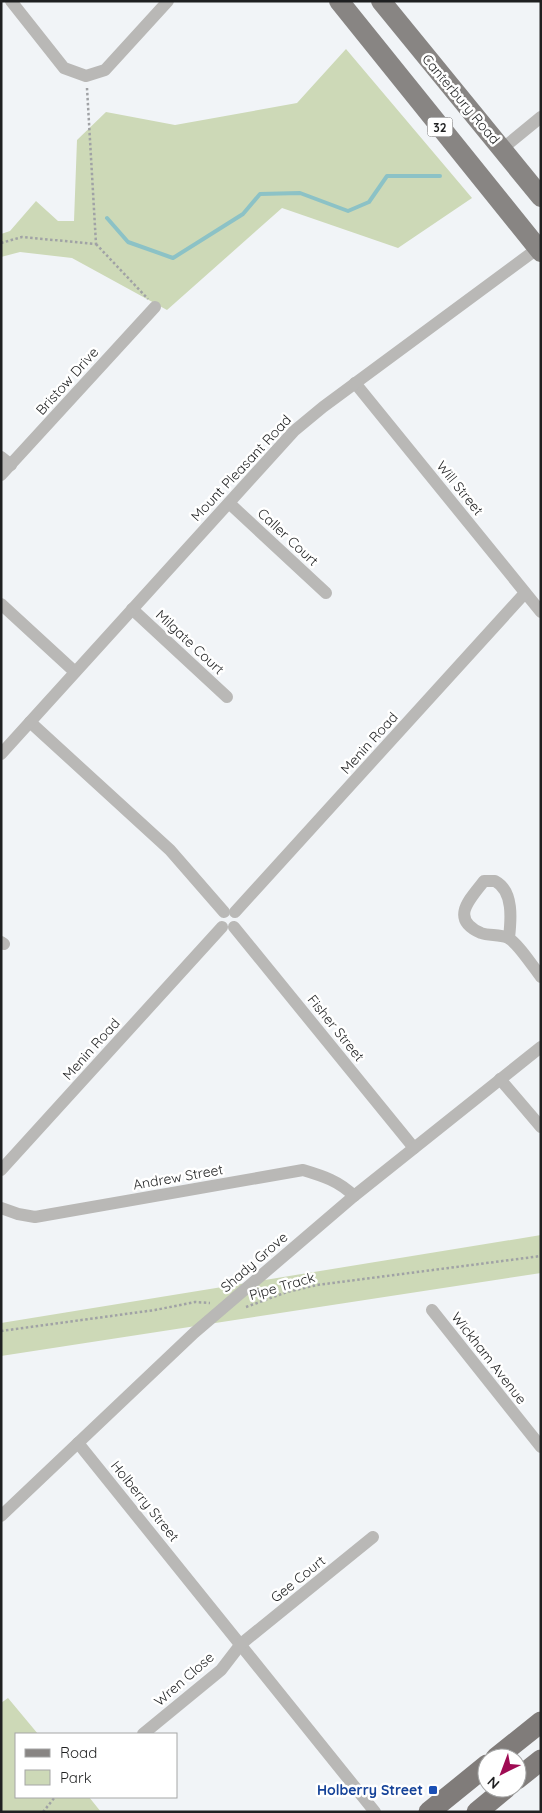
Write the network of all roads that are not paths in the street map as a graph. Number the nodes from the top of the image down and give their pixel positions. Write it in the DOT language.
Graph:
graph roads {
  1 [pos="11,1"];
  2 [pos="168,1"];
  3 [pos="339,1"];
  4 [pos="380,1"];
  5 [pos="541,117"];
  6 [pos="502,149"];
  7 [pos="541,198"];
  8 [pos="540,249"];
  9 [pos="155,307"];
  10 [pos="355,383"];
  11 [pos="6,461"];
  12 [pos="1,475"];
  13 [pos="229,502"];
  14 [pos="326,593"];
  15 [pos="525,593"];
  16 [pos="1,604"];
  17 [pos="132,609"];
  18 [pos="541,612"];
  19 [pos="75,672"];
  20 [pos="227,697"];
  21 [pos="30,722"];
  22 [pos="1,754"];
  23 [pos="229,912"];
  24 [pos="228,927"];
  25 [pos="509,938"];
  26 [pos="541,977"];
  27 [pos="541,1047"];
  28 [pos="500,1079"];
  29 [pos="541,1128"];
  30 [pos="414,1148"];
  31 [pos="1,1170"];
  32 [pos="354,1196"];
  33 [pos="1,1208"];
  34 [pos="432,1310"];
  35 [pos="78,1443"];
  36 [pos="541,1447"];
  37 [pos="1,1516"];
  38 [pos="374,1537"];
  39 [pos="241,1644"];
  40 [pos="541,1722"];
  41 [pos="144,1733"];
  42 [pos="508,1748"];
  43 [pos="541,1760"];
  44 [pos="527,1771"];
  45 [pos="477,1773"];
  46 [pos="494,1798"];
  47 [pos="375,1812"];
  48 [pos="429,1812"];
  49 [pos="477,1812"];
  1 -- 2 [label="street"];
  3 -- 8 [label="main road, 32"];
  4 -- 6 [label="main road, Canterbury Road / 32"];
  5 -- 6 [label="street"];
  6 -- 7 [label="main road, Canterbury Road / 32"];
  8 -- 10 [label="street, Mount Pleasant Road"];
  9 -- 11 [label="street, Bristow Drive"];
  10 -- 13 [label="street, Mount Pleasant Road"];
  10 -- 15 [label="street, Will Street"];
  11 -- 12 [label="street, Bristow Drive"];
  13 -- 14 [label="street, Caller Court"];
  13 -- 17 [label="street, Mount Pleasant Road"];
  15 -- 18 [label="street, Will Street"];
  15 -- 23 [label="street, Menin Road"];
  16 -- 19 [label="street"];
  17 -- 19 [label="street, Mount Pleasant Road"];
  17 -- 20 [label="street, Milgate Court"];
  19 -- 21 [label="street, Mount Pleasant Road"];
  21 -- 22 [label="street, Mount Pleasant Road"];
  21 -- 23 [label="street"];
  23 -- 24 [label="street"];
  24 -- 30 [label="street, Fisher Street"];
  24 -- 31 [label="street, Menin Road"];
  25 -- 25 [label="street"];
  25 -- 26 [label="street"];
  27 -- 28 [label="street, Shady Grove"];
  28 -- 29 [label="street"];
  28 -- 30 [label="street, Shady Grove"];
  30 -- 32 [label="street, Shady Grove"];
  32 -- 33 [label="street, Andrew Street"];
  32 -- 35 [label="street, Shady Grove"];
  34 -- 36 [label="street, Wickham Avenue"];
  35 -- 37 [label="street, Shady Grove"];
  35 -- 39 [label="street, Holberry Street"];
  38 -- 39 [label="street, Gee Court"];
  39 -- 41 [label="street, Wren Close"];
  39 -- 47 [label="street, Holberry Street"];
  40 -- 42 [label="highway"];
  43 -- 44 [label="highway"];
  45 -- 48 [label="highway"];
  46 -- 49 [label="highway"];
}
